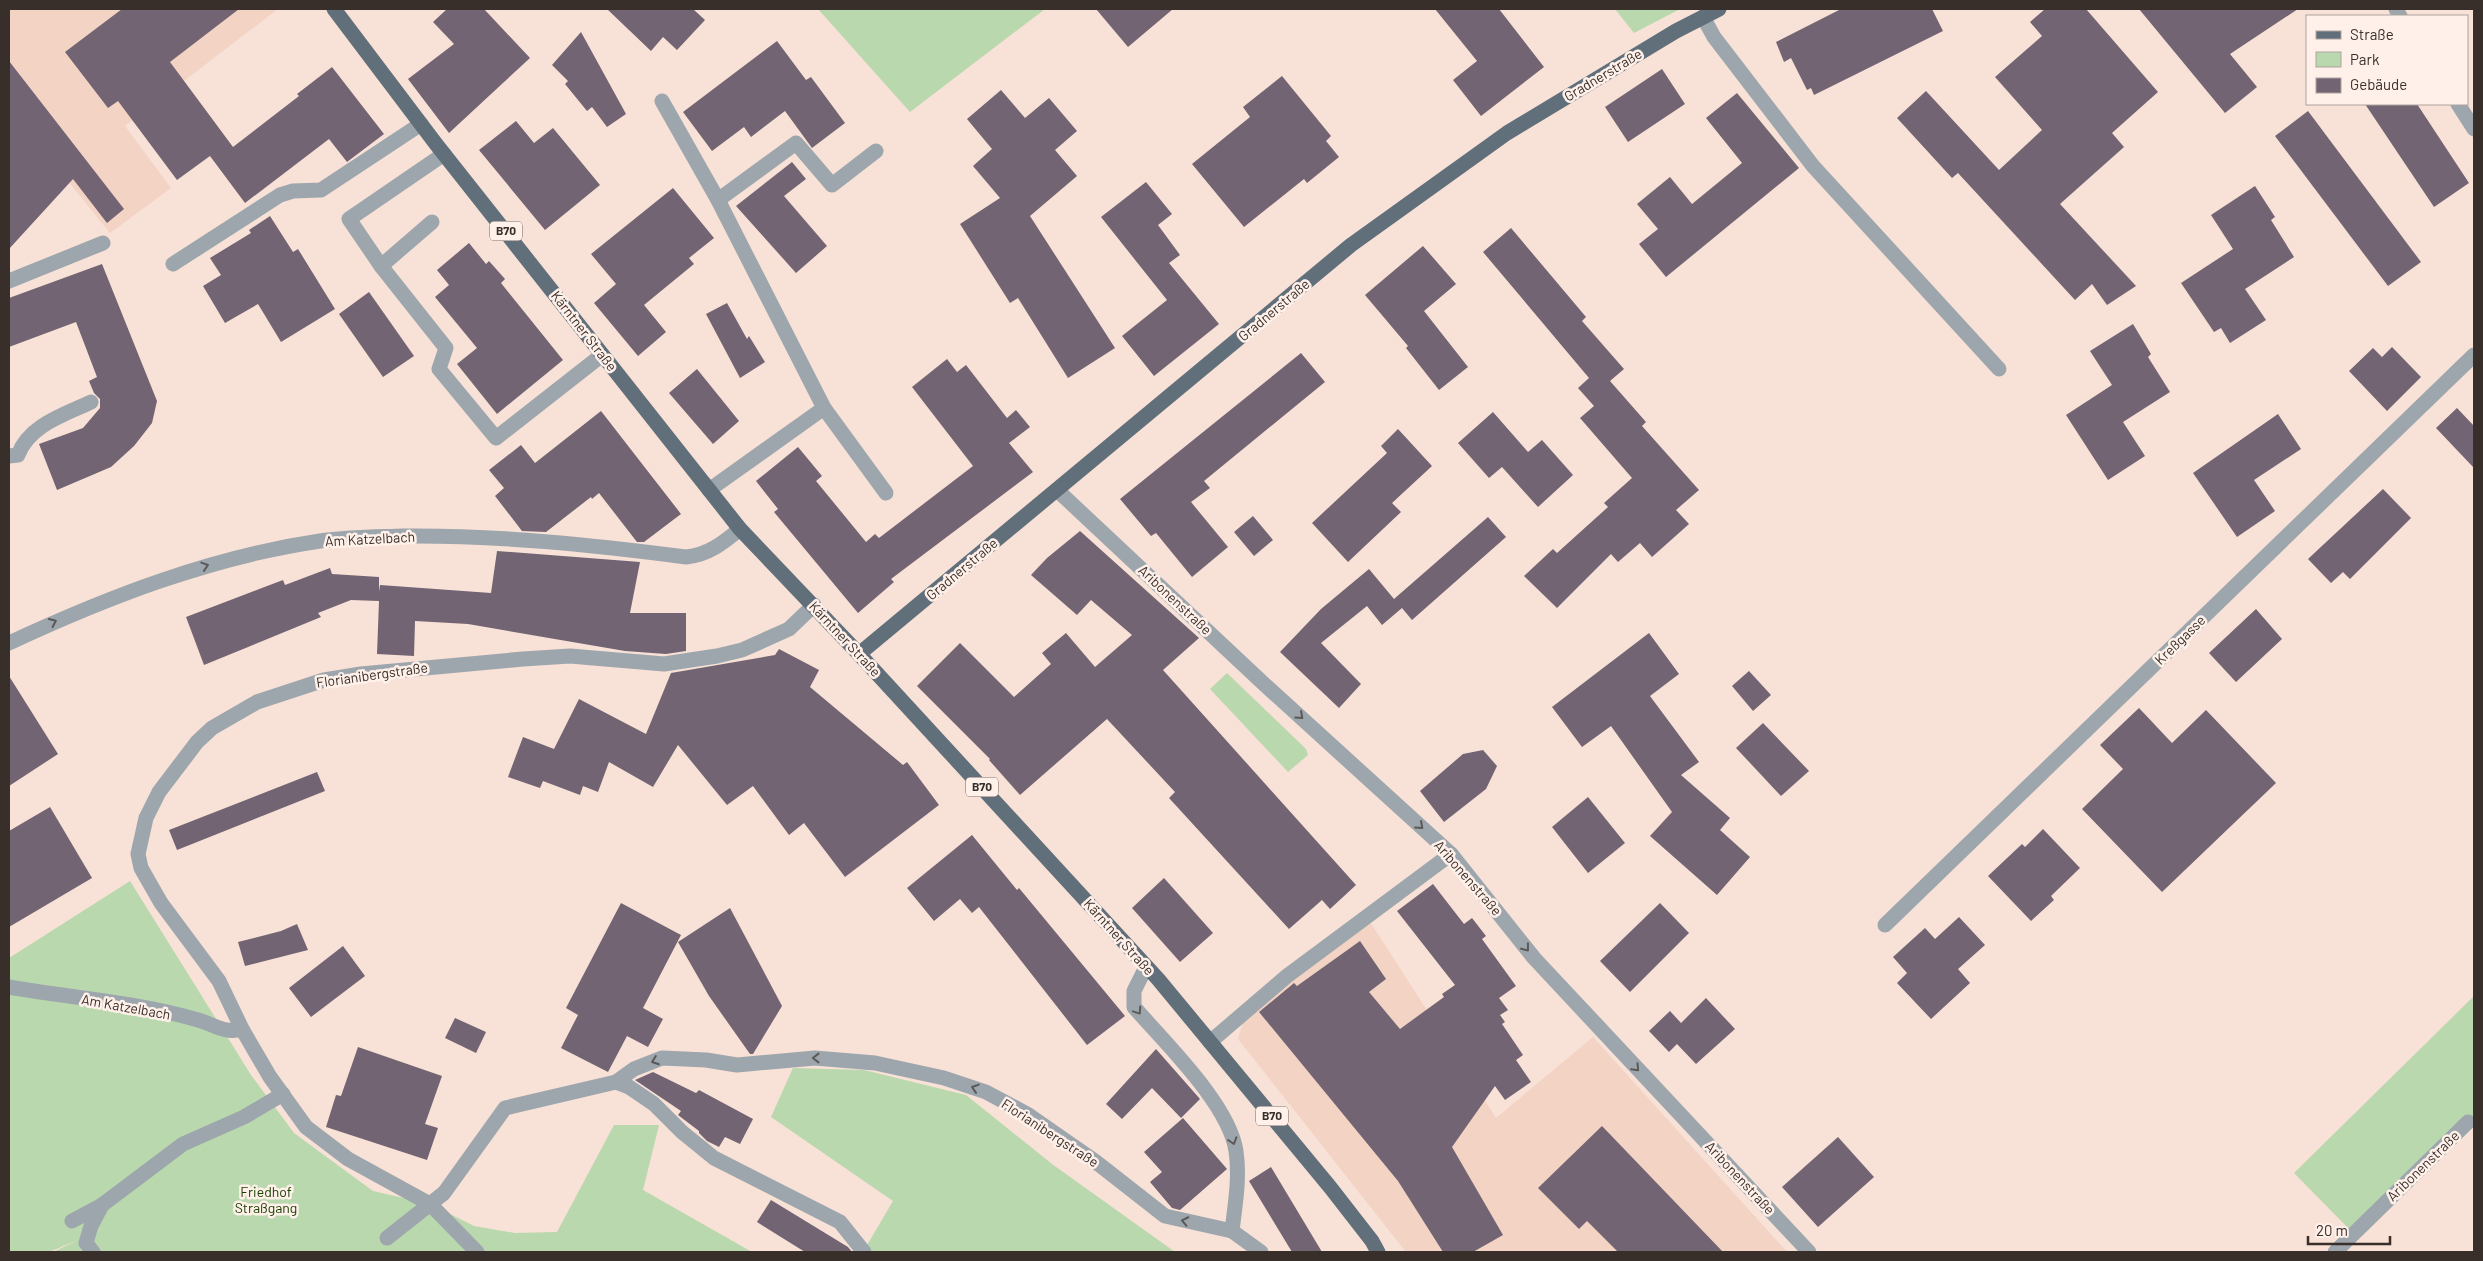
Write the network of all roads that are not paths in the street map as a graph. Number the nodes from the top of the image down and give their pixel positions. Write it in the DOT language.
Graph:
graph roads {
  1 [pos="334,9"];
  2 [pos="1719,9"];
  3 [pos="1703,17"];
  4 [pos="662,102"];
  5 [pos="2459,105"];
  6 [pos="421,124"];
  7 [pos="2474,129"];
  8 [pos="876,151"];
  9 [pos="444,154"];
  10 [pos="718,200"];
  11 [pos="432,222"];
  12 [pos="103,244"];
  13 [pos="173,264"];
  14 [pos="381,266"];
  15 [pos="9,281"];
  16 [pos="602,355"];
  17 [pos="2474,355"];
  18 [pos="1999,369"];
  19 [pos="91,402"];
  20 [pos="824,408"];
  21 [pos="9,456"];
  22 [pos="709,490"];
  23 [pos="1057,490"];
  24 [pos="886,493"];
  25 [pos="740,529"];
  26 [pos="814,605"];
  27 [pos="9,643"];
  28 [pos="859,654"];
  29 [pos="1451,854"];
  30 [pos="1885,925"];
  31 [pos="1146,967"];
  32 [pos="9,987"];
  33 [pos="242,1029"];
  34 [pos="1210,1042"];
  35 [pos="616,1082"];
  36 [pos="283,1094"];
  37 [pos="2468,1122"];
  38 [pos="102,1204"];
  39 [pos="430,1204"];
  40 [pos="72,1221"];
  41 [pos="1232,1231"];
  42 [pos="387,1238"];
  43 [pos="93,1252"];
  44 [pos="477,1252"];
  45 [pos="864,1252"];
  46 [pos="1261,1252"];
  47 [pos="1378,1252"];
  48 [pos="1809,1252"];
  49 [pos="2335,1252"];
  1 -- 6 [label="main road, Kärntner Straße / B70"];
  2 -- 3 [label="main road, Gradnerstraße"];
  3 -- 18 [label="street"];
  3 -- 23 [label="main road, Gradnerstraße"];
  4 -- 10 [label="street"];
  5 -- 7 [label="street"];
  6 -- 9 [label="main road, Kärntner Straße / B70"];
  6 -- 13 [label="street"];
  8 -- 10 [label="street"];
  9 -- 14 [label="street"];
  9 -- 16 [label="main road, Kärntner Straße / B70"];
  10 -- 20 [label="street"];
  11 -- 14 [label="street"];
  12 -- 15 [label="street"];
  14 -- 16 [label="street"];
  16 -- 22 [label="main road, Kärntner Straße / B70"];
  17 -- 30 [label="street, Kreßgasse"];
  19 -- 21 [label="street"];
  20 -- 22 [label="street"];
  20 -- 24 [label="street"];
  22 -- 25 [label="main road, Kärntner Straße / B70"];
  23 -- 28 [label="main road, Gradnerstraße"];
  23 -- 29 [label="street, Aribonenstraße, one-way"];
  25 -- 26 [label="main road, Kärntner Straße / B70"];
  27 -- 25 [label="street, Am Katzelbach, one-way"];
  26 -- 28 [label="main road, Kärntner Straße / B70"];
  26 -- 33 [label="street, Florianibergstraße"];
  28 -- 31 [label="main road, Kärntner Straße / B70"];
  29 -- 34 [label="street"];
  29 -- 48 [label="street, Aribonenstraße, one-way"];
  31 -- 34 [label="main road, Kärntner Straße / B70"];
  31 -- 41 [label="street, one-way"];
  32 -- 33 [label="street, Am Katzelbach"];
  33 -- 36 [label="street, Florianibergstraße"];
  34 -- 47 [label="main road, Kärntner Straße / B70"];
  35 -- 39 [label="street, Florianibergstraße"];
  41 -- 35 [label="street, Florianibergstraße, one-way"];
  35 -- 45 [label="street"];
  36 -- 38 [label="street"];
  36 -- 39 [label="street, Florianibergstraße"];
  37 -- 49 [label="street, Aribonenstraße"];
  38 -- 40 [label="street"];
  38 -- 43 [label="street"];
  39 -- 42 [label="street, Florianibergstraße"];
  39 -- 44 [label="street, Florianibergstraße"];
  41 -- 46 [label="street, Florianibergstraße"];
}
